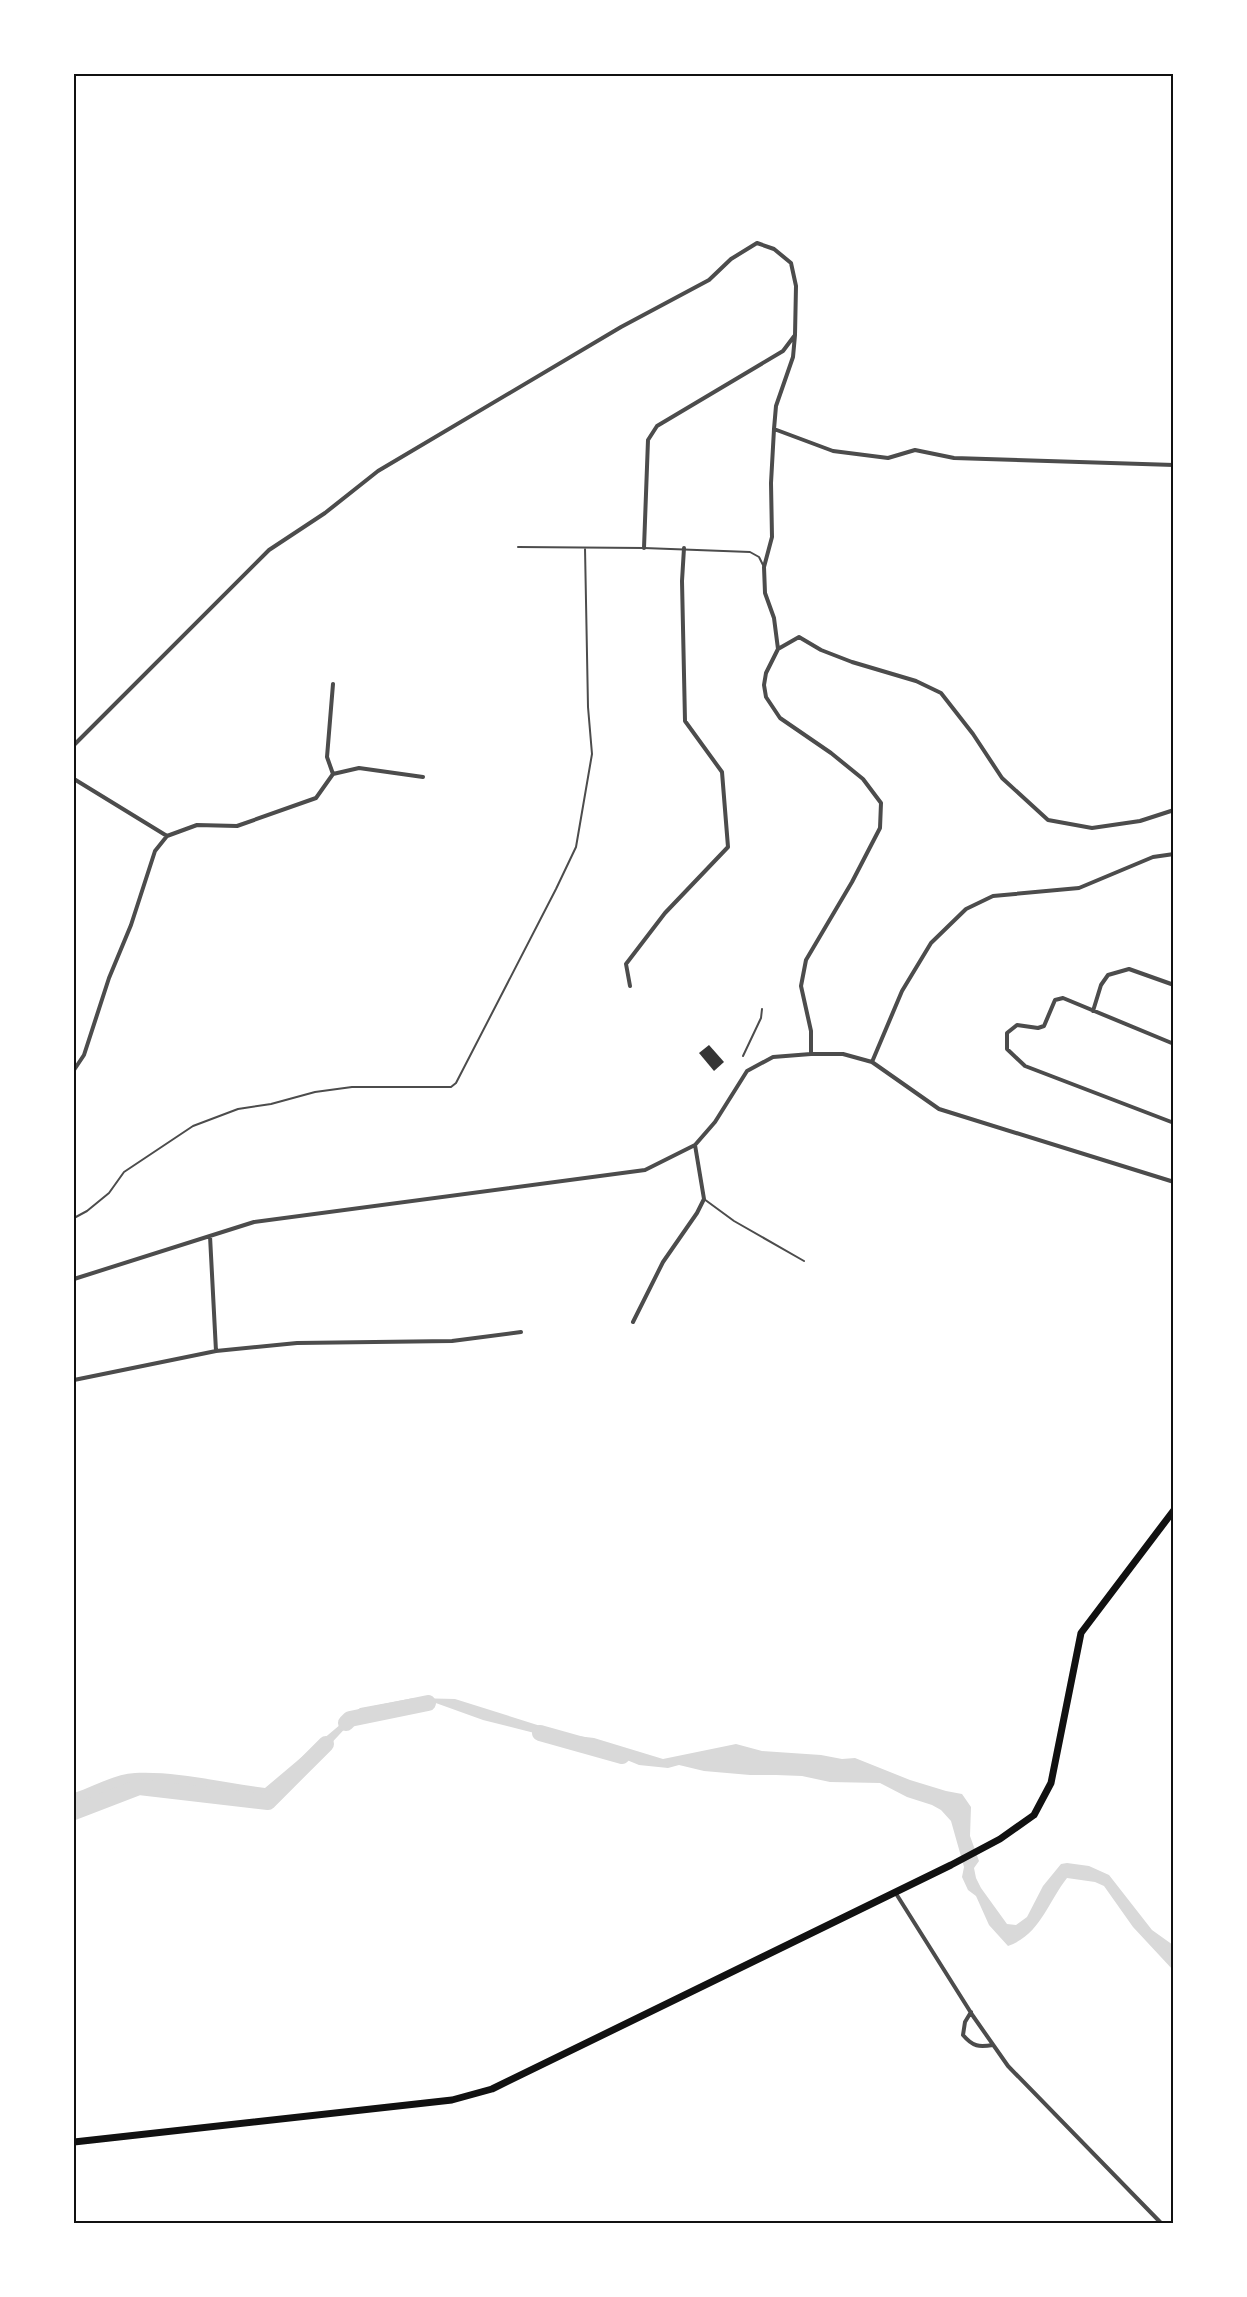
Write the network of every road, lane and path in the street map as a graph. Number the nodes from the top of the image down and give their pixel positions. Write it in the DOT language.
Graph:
graph roads {
  1 [pos="795,335"];
  2 [pos="774,429"];
  3 [pos="1173,465"];
  4 [pos="518,547"];
  5 [pos="585,548"];
  6 [pos="644,548"];
  7 [pos="684,548"];
  8 [pos="764,567"];
  9 [pos="778,649"];
  10 [pos="333,684"];
  11 [pos="74,745"];
  12 [pos="333,774"];
  13 [pos="423,777"];
  14 [pos="74,779"];
  15 [pos="1173,810"];
  16 [pos="167,836"];
  17 [pos="1173,854"];
  18 [pos="1173,985"];
  19 [pos="630,986"];
  20 [pos="762,1009"];
  21 [pos="1093,1011"];
  22 [pos="1173,1044"];
  23 [pos="811,1054"];
  24 [pos="743,1056"];
  25 [pos="872,1062"];
  26 [pos="74,1070"];
  27 [pos="1173,1123"];
  28 [pos="695,1145"];
  29 [pos="1173,1182"];
  30 [pos="704,1199"];
  31 [pos="74,1218"];
  32 [pos="210,1236"];
  33 [pos="804,1262"];
  34 [pos="74,1279"];
  35 [pos="633,1322"];
  36 [pos="521,1332"];
  37 [pos="216,1351"];
  38 [pos="74,1380"];
  39 [pos="1173,1510"];
  40 [pos="895,1891"];
  41 [pos="971,2012"];
  42 [pos="993,2045"];
  43 [pos="74,2142"];
  44 [pos="1162,2223"];
  1 -- 2 [label="street"];
  1 -- 6 [label="street"];
  1 -- 11 [label="street"];
  2 -- 3 [label="street"];
  2 -- 8 [label="street"];
  4 -- 5 [label="lane"];
  5 -- 6 [label="lane"];
  5 -- 31 [label="lane"];
  6 -- 7 [label="lane"];
  7 -- 8 [label="lane"];
  7 -- 19 [label="street"];
  8 -- 9 [label="street"];
  9 -- 15 [label="street"];
  9 -- 23 [label="street"];
  10 -- 12 [label="street"];
  12 -- 13 [label="street"];
  12 -- 16 [label="street"];
  14 -- 16 [label="street"];
  16 -- 26 [label="street"];
  17 -- 25 [label="street"];
  18 -- 21 [label="street"];
  20 -- 24 [label="lane"];
  21 -- 22 [label="street"];
  21 -- 27 [label="street"];
  23 -- 25 [label="street"];
  23 -- 28 [label="street"];
  25 -- 29 [label="street"];
  28 -- 30 [label="street"];
  28 -- 32 [label="street"];
  30 -- 33 [label="lane"];
  30 -- 35 [label="street"];
  32 -- 34 [label="street"];
  32 -- 37 [label="street"];
  36 -- 37 [label="street"];
  37 -- 38 [label="street"];
  39 -- 40 [label="main road"];
  40 -- 41 [label="street"];
  40 -- 43 [label="main road"];
  41 -- 42 [label="street"];
  41 -- 42 [label="street"];
  42 -- 44 [label="street"];
}
